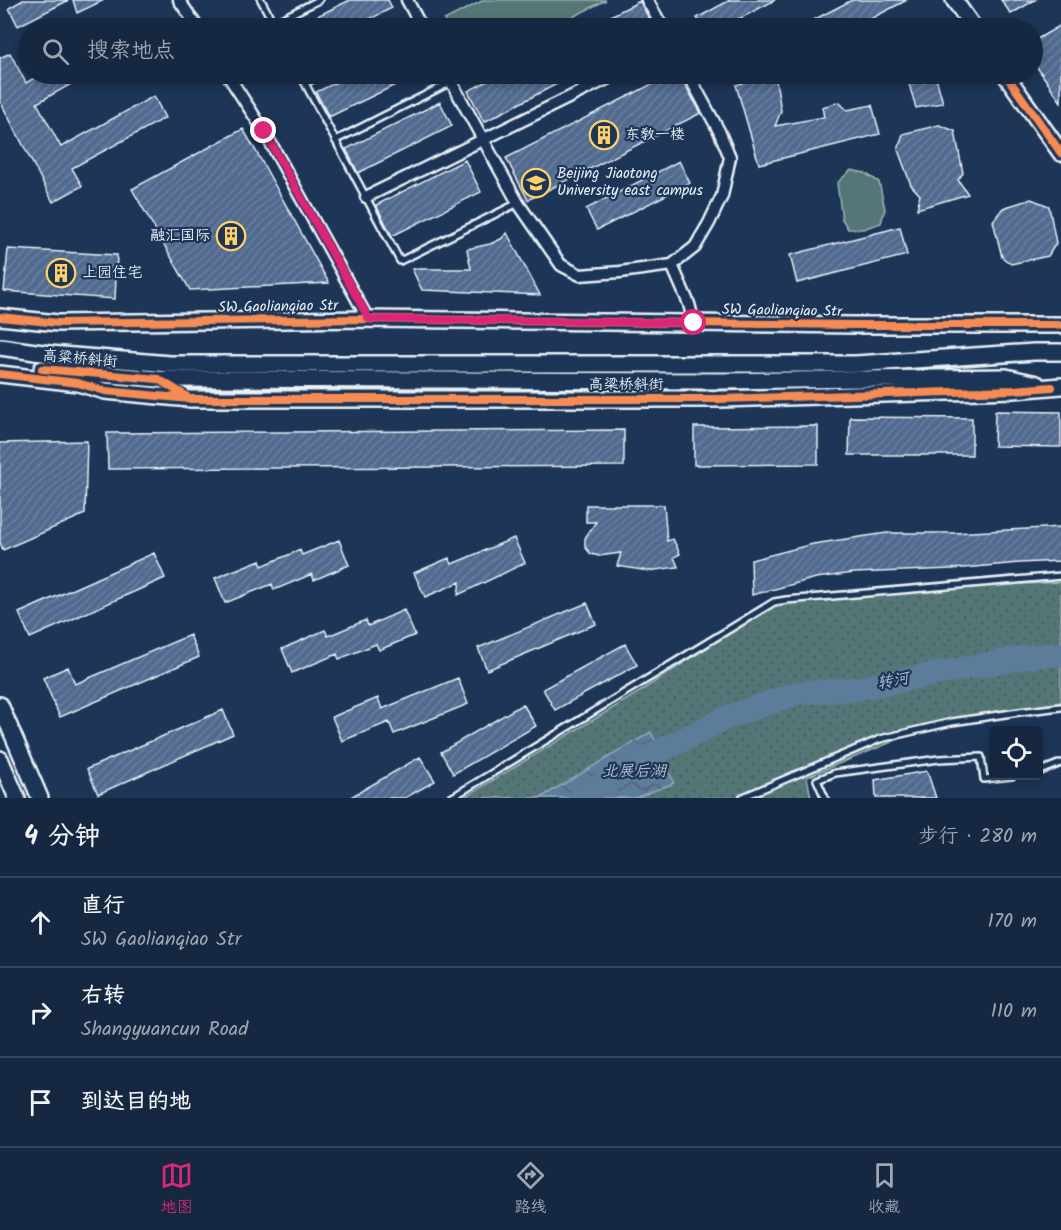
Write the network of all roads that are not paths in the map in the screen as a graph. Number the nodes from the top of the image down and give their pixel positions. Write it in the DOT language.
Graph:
graph roads {
  1 [pos="179,0"];
  2 [pos="261,0"];
  3 [pos="319,0"];
  4 [pos="406,0"];
  5 [pos="647,0"];
  6 [pos="954,0"];
  7 [pos="191,18"];
  8 [pos="271,18"];
  9 [pos="289,18"];
  10 [pos="414,18"];
  11 [pos="657,18"];
  12 [pos="967,18"];
  13 [pos="233,84"];
  14 [pos="306,84"];
  15 [pos="438,84"];
  16 [pos="452,84"];
  17 [pos="597,84"];
  18 [pos="693,84"];
  19 [pos="1012,84"];
  20 [pos="336,140"];
  21 [pos="483,140"];
  22 [pos="1061,153"];
  23 [pos="366,197"];
  24 [pos="518,202"];
  25 [pos="672,265"];
  26 [pos="0,317"];
  27 [pos="369,319"];
  28 [pos="694,323"];
  29 [pos="1061,325"];
  30 [pos="0,347"];
  31 [pos="1061,352"];
  32 [pos="0,365"];
  33 [pos="0,374"];
  34 [pos="158,379"];
  35 [pos="1056,387"];
  36 [pos="190,399"];
  37 [pos="1061,576"];
  38 [pos="0,705"];
  39 [pos="1061,707"];
  40 [pos="0,759"];
  41 [pos="1061,763"];
  42 [pos="1043,770"];
  43 [pos="989,778"];
  44 [pos="743,797"];
  45 [pos="17,798"];
  46 [pos="40,798"];
  47 [pos="451,798"];
  48 [pos="825,798"];
  1 -- 7 [label="street"];
  2 -- 8 [label="lane"];
  3 -- 9 [label="lane"];
  4 -- 10 [label="street"];
  5 -- 11 [label="street"];
  6 -- 12 [label="street"];
  13 -- 27 [label="street"];
  14 -- 20 [label="lane"];
  15 -- 20 [label="lane"];
  16 -- 21 [label="street"];
  17 -- 21 [label="street"];
  18 -- 25 [label="street"];
  19 -- 22 [label="street"];
  20 -- 23 [label="lane"];
  21 -- 23 [label="street"];
  21 -- 24 [label="street"];
  23 -- 24 [label="lane"];
  24 -- 25 [label="street"];
  25 -- 28 [label="street"];
  26 -- 27 [label="street, SW Gaolianqiao Str"];
  27 -- 28 [label="street, SW Gaolianqiao Str"];
  28 -- 29 [label="street, SW Gaolianqiao Str"];
  30 -- 31 [label="street, 高梁桥斜街"];
  32 -- 34 [label="street, 高粱桥斜街"];
  33 -- 36 [label="street, 高梁桥斜街"];
  34 -- 35 [label="street, 高梁桥斜街"];
  34 -- 36 [label="street"];
  35 -- 36 [label="street, 高梁桥斜街"];
  37 -- 47 [label="lane"];
  38 -- 46 [label="street"];
  39 -- 44 [label="lane"];
  40 -- 45 [label="street"];
  41 -- 42 [label="lane"];
  43 -- 48 [label="lane"];
}
